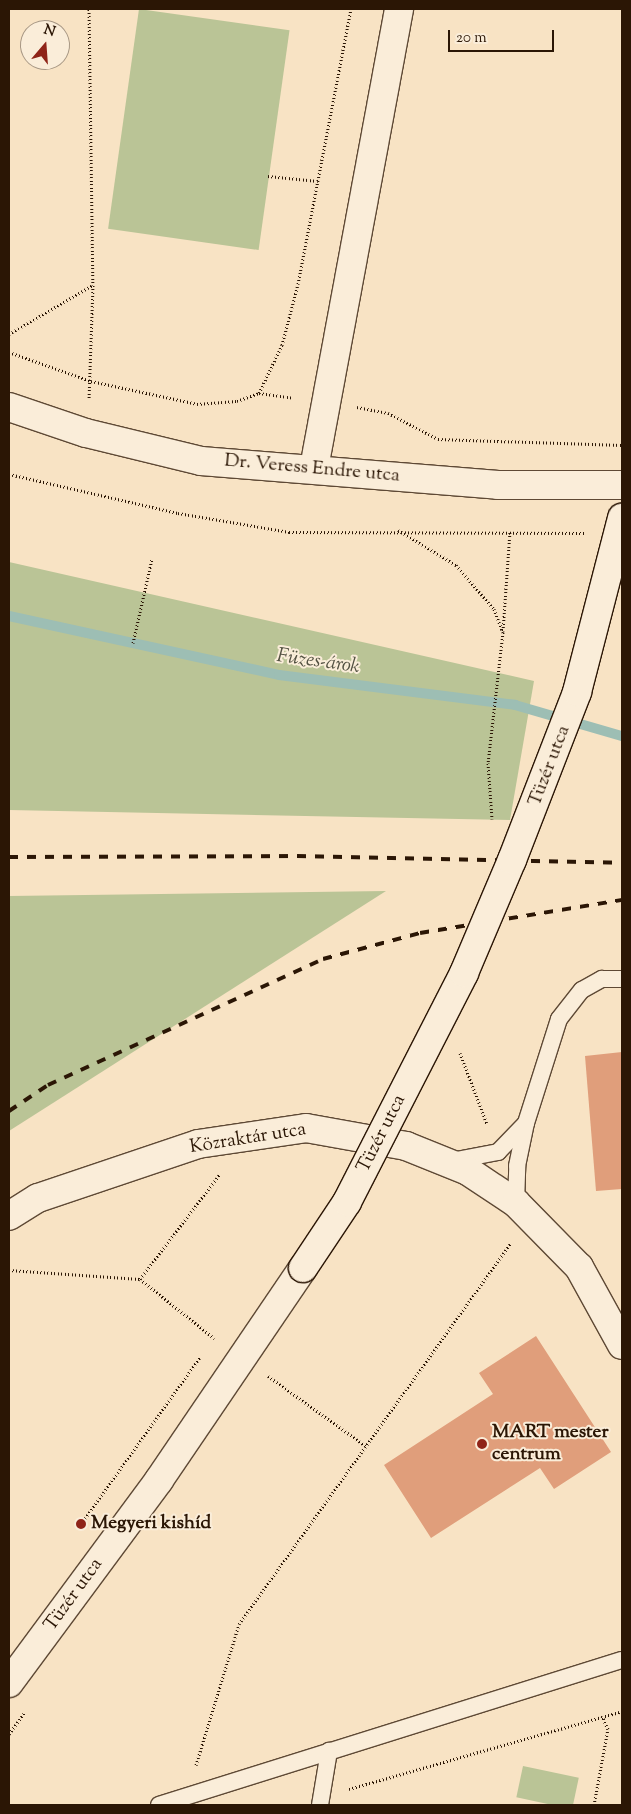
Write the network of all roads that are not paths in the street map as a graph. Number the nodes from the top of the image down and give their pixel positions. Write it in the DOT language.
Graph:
graph roads {
  1 [pos="399,9"];
  2 [pos="9,407"];
  3 [pos="314,468"];
  4 [pos="622,485"];
  5 [pos="622,518"];
  6 [pos="622,979"];
  7 [pos="526,1123"];
  8 [pos="447,1162"];
  9 [pos="523,1210"];
  10 [pos="9,1216"];
  11 [pos="622,1345"];
  12 [pos="622,1660"];
  13 [pos="9,1683"];
  14 [pos="330,1751"];
  15 [pos="320,1801"];
  16 [pos="159,1805"];
  1 -- 3 [label="street"];
  2 -- 3 [label="street, Dr. Veress Endre utca"];
  3 -- 4 [label="street, Dr. Veress Endre utca"];
  5 -- 13 [label="street, Tüzér utca, bridge"];
  6 -- 7 [label="lane"];
  7 -- 8 [label="lane"];
  7 -- 9 [label="lane"];
  8 -- 9 [label="street, Közraktár utca"];
  8 -- 10 [label="street, Közraktár utca"];
  9 -- 11 [label="street, Közraktár utca"];
  12 -- 14 [label="lane"];
  14 -- 15 [label="lane"];
  14 -- 16 [label="lane"];
}
